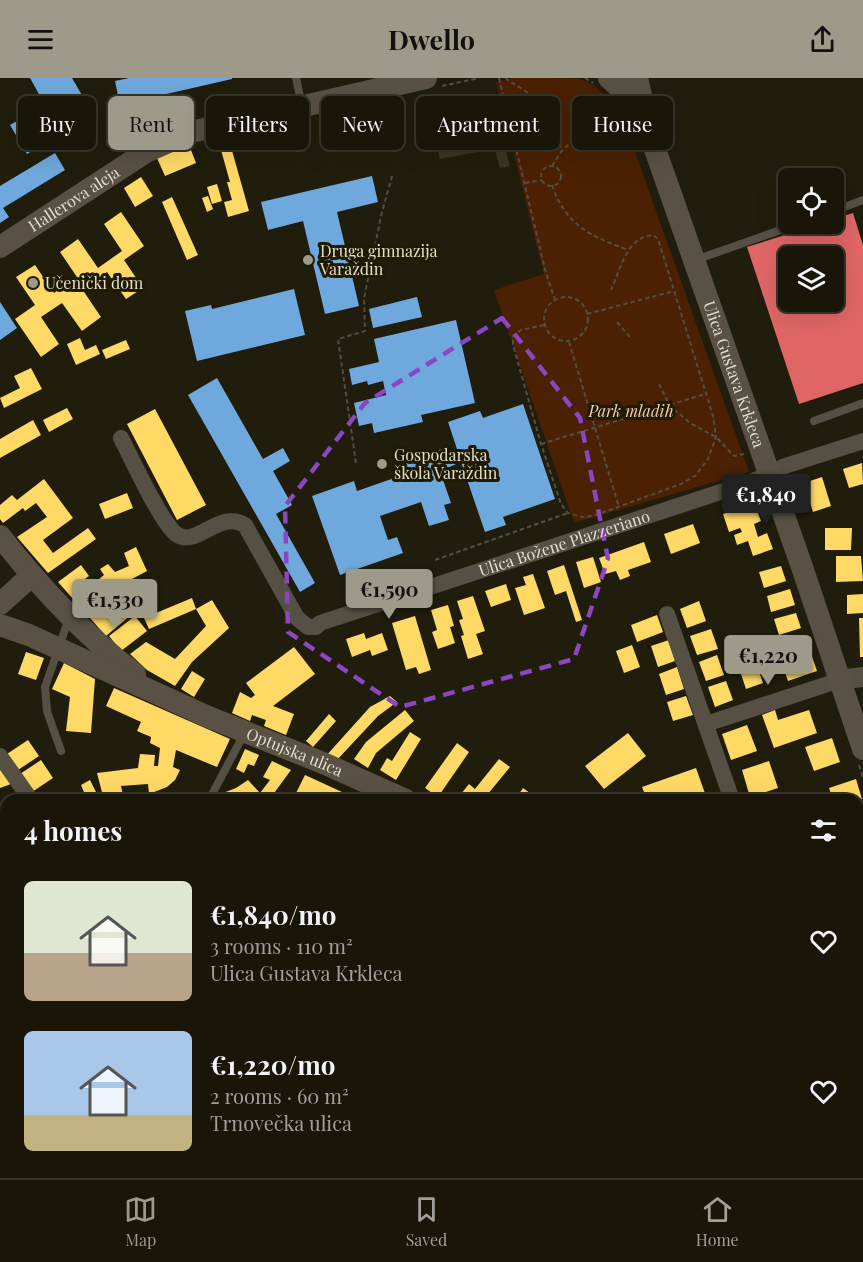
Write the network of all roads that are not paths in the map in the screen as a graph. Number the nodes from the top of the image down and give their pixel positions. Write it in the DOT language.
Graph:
graph roads {
  1 [pos="296,78"];
  2 [pos="426,78"];
  3 [pos="637,78"];
  4 [pos="400,81"];
  5 [pos="605,83"];
  6 [pos="300,96"];
  7 [pos="624,96"];
  8 [pos="639,96"];
  9 [pos="309,104"];
  10 [pos="206,128"];
  11 [pos="648,150"];
  12 [pos="863,200"];
  13 [pos="844,207"];
  14 [pos="778,231"];
  15 [pos="0,247"];
  16 [pos="695,260"];
  17 [pos="863,403"];
  18 [pos="814,421"];
  19 [pos="121,438"];
  20 [pos="863,441"];
  21 [pos="769,473"];
  22 [pos="0,536"];
  23 [pos="32,575"];
  24 [pos="0,604"];
  25 [pos="667,614"];
  26 [pos="71,615"];
  27 [pos="0,625"];
  28 [pos="58,648"];
  29 [pos="863,677"];
  30 [pos="840,680"];
  31 [pos="181,704"];
  32 [pos="706,724"];
  33 [pos="245,731"];
  34 [pos="863,749"];
  35 [pos="61,751"];
  36 [pos="0,756"];
  37 [pos="27,794"];
  38 [pos="212,794"];
  39 [pos="392,794"];
  40 [pos="730,794"];
  1 -- 6 [label="lane"];
  2 -- 4 [label="main road, Hallerova aleja"];
  3 -- 8 [label="main road, Ulica Gustava Krkleca"];
  4 -- 9 [label="main road, Hallerova aleja"];
  5 -- 7 [label="main road, Ulica Gustava Krkleca"];
  10 -- 15 [label="main road, Hallerova aleja"];
  11 -- 16 [label="main road, Ulica Gustava Krkleca"];
  12 -- 13 [label="lane"];
  14 -- 16 [label="lane"];
  16 -- 21 [label="main road, Ulica Gustava Krkleca"];
  17 -- 18 [label="lane"];
  19 -- 21 [label="street, Ulica Božene Plazzeriano"];
  20 -- 21 [label="street"];
  21 -- 30 [label="main road, Ulica Gustava Krkleca"];
  22 -- 23 [label="main road, Optujska ulica"];
  23 -- 24 [label="main road"];
  23 -- 26 [label="main road, Optujska ulica"];
  25 -- 32 [label="street"];
  26 -- 28 [label="lane"];
  26 -- 31 [label="main road, Optujska ulica"];
  27 -- 28 [label="main road, Optujska ulica"];
  28 -- 31 [label="main road, Optujska ulica"];
  28 -- 35 [label="lane"];
  29 -- 30 [label="street"];
  30 -- 32 [label="street"];
  30 -- 34 [label="main road, Ulica Gustava Krkleca"];
  31 -- 33 [label="main road, Optujska ulica"];
  32 -- 40 [label="street"];
  33 -- 38 [label="lane"];
  33 -- 39 [label="main road, Optujska ulica"];
  36 -- 37 [label="street"];
}
